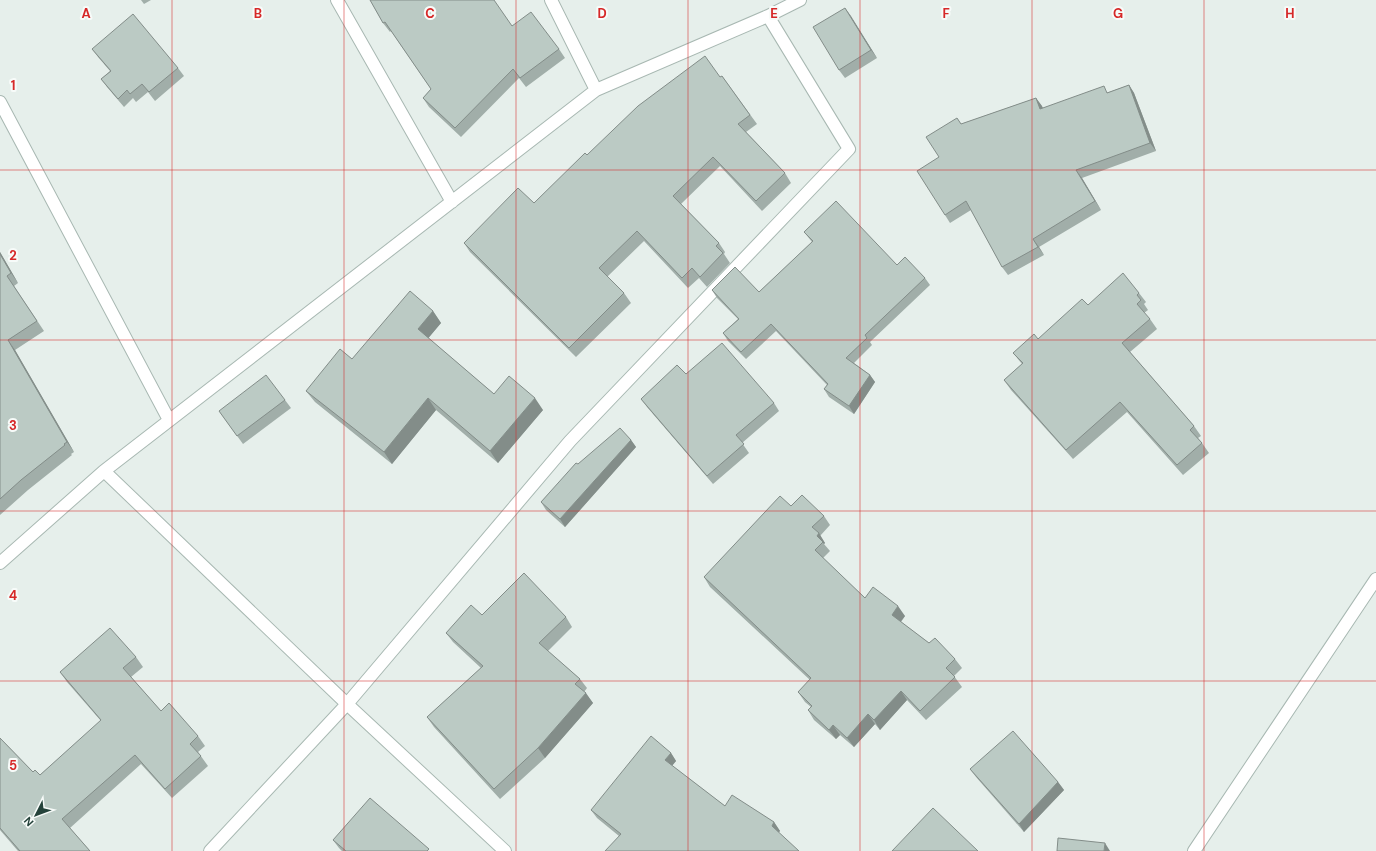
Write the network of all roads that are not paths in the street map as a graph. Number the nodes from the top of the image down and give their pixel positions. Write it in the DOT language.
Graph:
graph roads {
  1 [pos="337,0"];
  2 [pos="550,0"];
  3 [pos="800,0"];
  4 [pos="768,16"];
  5 [pos="596,90"];
  6 [pos="0,102"];
  7 [pos="452,202"];
  8 [pos="169,420"];
  9 [pos="104,471"];
  10 [pos="0,563"];
  11 [pos="1376,579"];
  12 [pos="347,704"];
  13 [pos="210,851"];
  14 [pos="505,851"];
  15 [pos="1194,851"];
  1 -- 7 [label="street"];
  2 -- 5 [label="street"];
  3 -- 4 [label="street"];
  4 -- 5 [label="street"];
  4 -- 12 [label="street"];
  5 -- 7 [label="street"];
  6 -- 8 [label="street"];
  7 -- 8 [label="street"];
  8 -- 9 [label="street"];
  9 -- 10 [label="street"];
  9 -- 12 [label="street"];
  11 -- 15 [label="street"];
  12 -- 13 [label="street"];
  12 -- 14 [label="street"];
}
